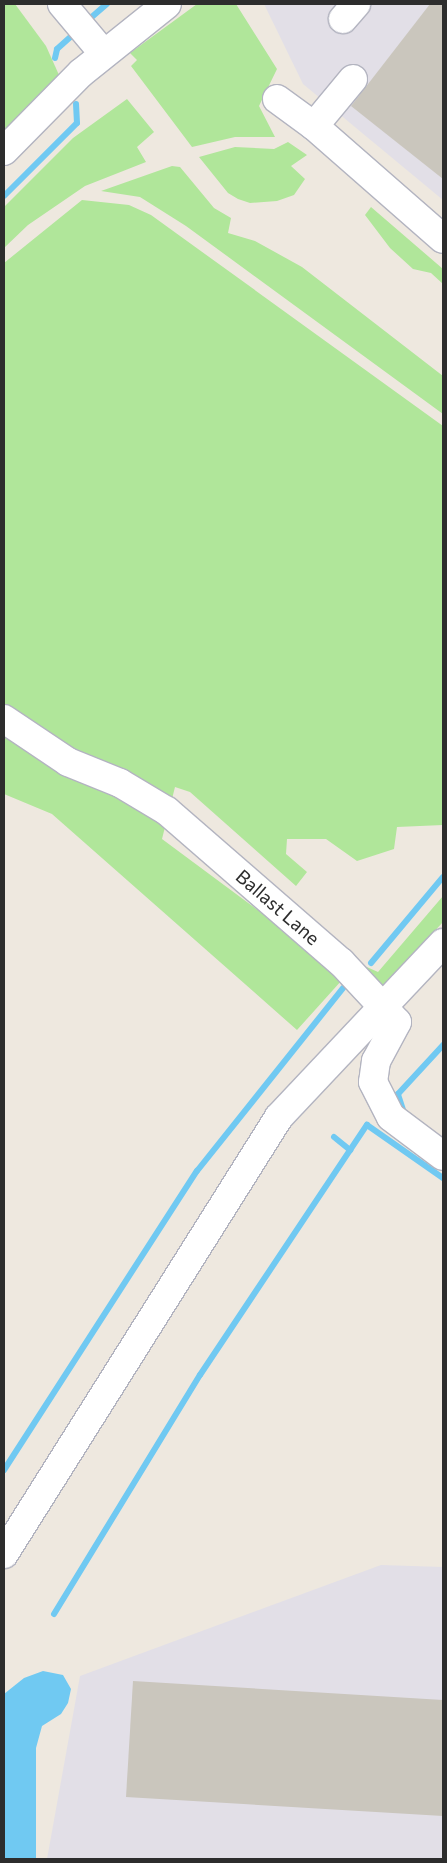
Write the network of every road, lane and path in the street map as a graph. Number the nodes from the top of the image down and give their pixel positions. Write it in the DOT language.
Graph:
graph roads {
  1 [pos="62,4"];
  2 [pos="167,4"];
  3 [pos="96,44"];
  4 [pos="353,79"];
  5 [pos="277,99"];
  6 [pos="314,126"];
  7 [pos="4,151"];
  8 [pos="443,239"];
  9 [pos="4,719"];
  10 [pos="443,943"];
  11 [pos="380,1008"];
  12 [pos="443,1156"];
  13 [pos="4,1554"];
  1 -- 3 [label="street"];
  2 -- 3 [label="street"];
  3 -- 7 [label="street"];
  4 -- 6 [label="street"];
  5 -- 6 [label="street"];
  6 -- 8 [label="street"];
  9 -- 11 [label="street, Ballast Lane"];
  10 -- 11 [label="street"];
  11 -- 12 [label="street, Ballast Lane"];
  11 -- 13 [label="street"];
}
